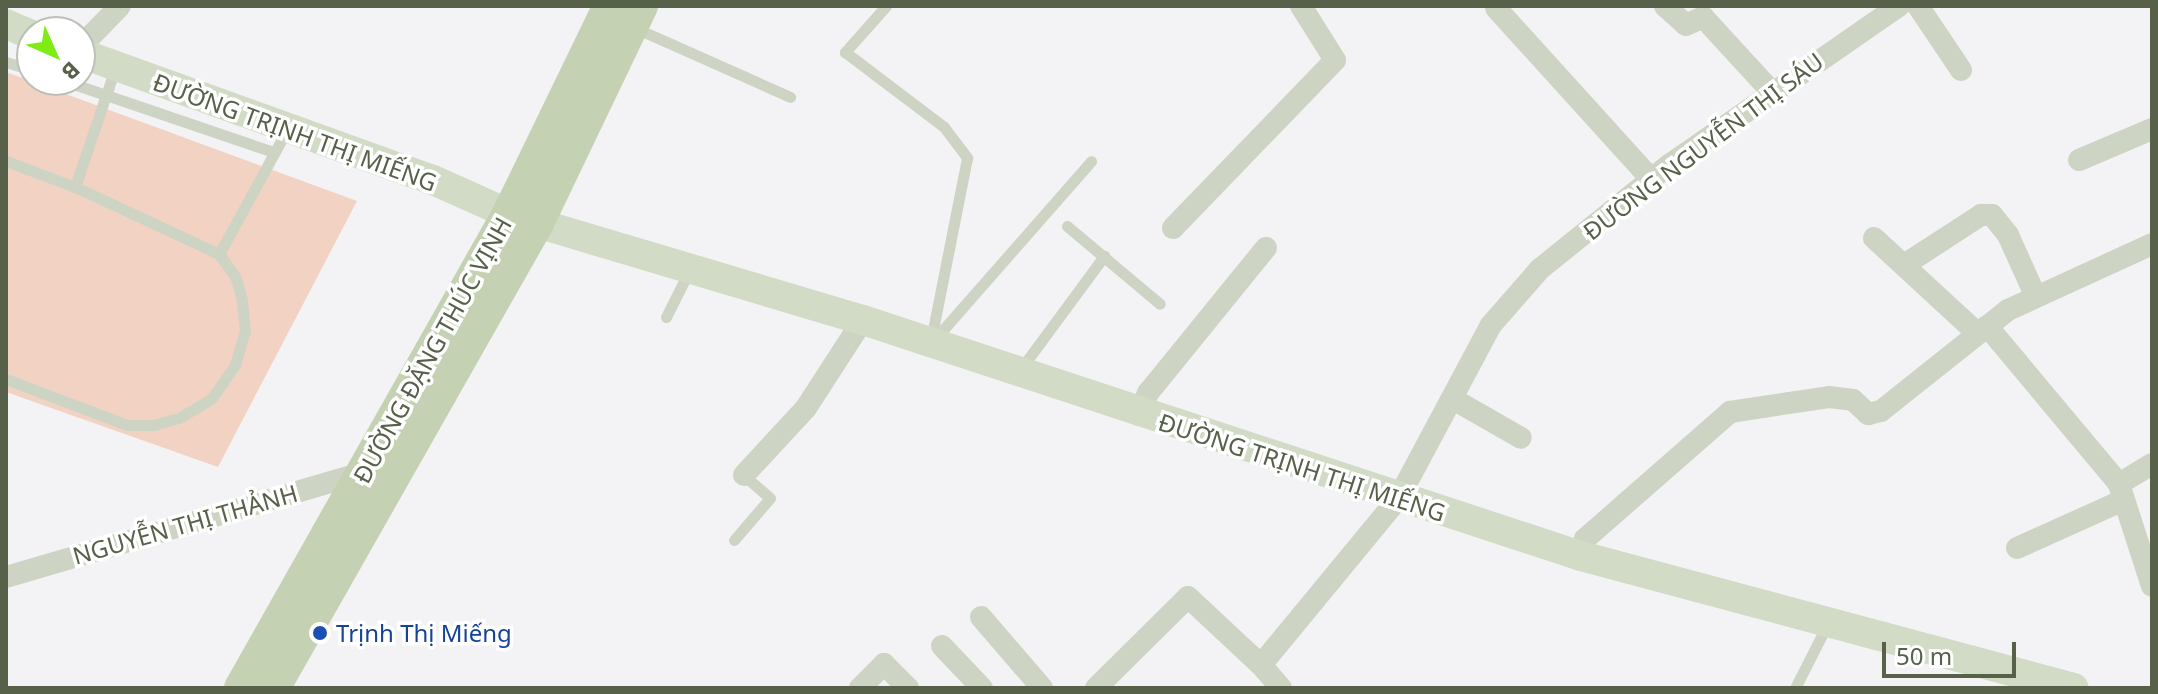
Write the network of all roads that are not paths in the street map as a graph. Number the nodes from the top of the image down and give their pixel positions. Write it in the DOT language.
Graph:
graph roads {
  1 [pos="120,6"];
  2 [pos="886,6"];
  3 [pos="1301,6"];
  4 [pos="1665,6"];
  5 [pos="1899,6"];
  6 [pos="1918,6"];
  7 [pos="1496,8"];
  8 [pos="628,13"];
  9 [pos="96,32"];
  10 [pos="96,67"];
  11 [pos="1961,70"];
  12 [pos="96,81"];
  13 [pos="110,81"];
  14 [pos="1772,92"];
  15 [pos="790,97"];
  16 [pos="2152,129"];
  17 [pos="281,140"];
  18 [pos="2079,160"];
  19 [pos="6,161"];
  20 [pos="1091,161"];
  21 [pos="1651,179"];
  22 [pos="75,187"];
  23 [pos="523,219"];
  24 [pos="1067,226"];
  25 [pos="1173,228"];
  26 [pos="1874,238"];
  27 [pos="2152,244"];
  28 [pos="1266,248"];
  29 [pos="219,254"];
  30 [pos="1104,256"];
  31 [pos="1904,265"];
  32 [pos="690,269"];
  33 [pos="2036,297"];
  34 [pos="1160,304"];
  35 [pos="666,317"];
  36 [pos="863,320"];
  37 [pos="1982,329"];
  38 [pos="930,343"];
  39 [pos="1020,371"];
  40 [pos="6,379"];
  41 [pos="1453,399"];
  42 [pos="1139,415"];
  43 [pos="1521,438"];
  44 [pos="2152,464"];
  45 [pos="364,472"];
  46 [pos="744,475"];
  47 [pos="2121,492"];
  48 [pos="1398,499"];
  49 [pos="734,540"];
  50 [pos="2017,548"];
  51 [pos="1581,556"];
  52 [pos="7,573"];
  53 [pos="2152,586"];
  54 [pos="981,617"];
  55 [pos="1827,625"];
  56 [pos="942,646"];
  57 [pos="1261,665"];
  58 [pos="241,688"];
  59 [pos="273,688"];
  60 [pos="860,688"];
  61 [pos="908,688"];
  62 [pos="982,688"];
  63 [pos="1042,688"];
  64 [pos="1096,688"];
  65 [pos="1281,688"];
  66 [pos="1795,688"];
  67 [pos="2074,688"];
  1 -- 9 [label="street"];
  2 -- 38 [label="lane"];
  3 -- 25 [label="street"];
  4 -- 14 [label="street"];
  5 -- 14 [label="street, ĐƯỜNG NGUYỄN THỊ SÁU"];
  6 -- 11 [label="street"];
  7 -- 21 [label="street"];
  8 -- 15 [label="lane"];
  8 -- 23 [label="main road, ĐƯỜNG ĐẶNG THÚC VỊNH"];
  10 -- 13 [label="main road, ĐƯỜNG TRỊNH THỊ MIẾNG"];
  12 -- 13 [label="lane"];
  13 -- 17 [label="main road, ĐƯỜNG TRỊNH THỊ MIẾNG"];
  13 -- 22 [label="lane"];
  14 -- 21 [label="street, ĐƯỜNG NGUYỄN THỊ SÁU"];
  16 -- 18 [label="street"];
  17 -- 23 [label="main road, ĐƯỜNG TRỊNH THỊ MIẾNG"];
  17 -- 29 [label="lane"];
  19 -- 22 [label="lane"];
  20 -- 38 [label="lane"];
  21 -- 41 [label="street, ĐƯỜNG NGUYỄN THỊ SÁU"];
  22 -- 29 [label="lane"];
  23 -- 32 [label="main road, ĐƯỜNG TRỊNH THỊ MIẾNG"];
  23 -- 45 [label="main road, ĐƯỜNG ĐẶNG THÚC VỊNH"];
  23 -- 59 [label="main road, ĐƯỜNG ĐẶNG THÚC VỊNH"];
  24 -- 30 [label="lane"];
  26 -- 31 [label="street"];
  27 -- 33 [label="street"];
  28 -- 42 [label="street"];
  29 -- 40 [label="lane"];
  30 -- 34 [label="lane"];
  30 -- 39 [label="lane"];
  31 -- 33 [label="street"];
  31 -- 37 [label="street"];
  32 -- 35 [label="lane"];
  32 -- 36 [label="main road, ĐƯỜNG TRỊNH THỊ MIẾNG"];
  33 -- 37 [label="street"];
  36 -- 38 [label="main road, ĐƯỜNG TRỊNH THỊ MIẾNG"];
  36 -- 46 [label="street"];
  37 -- 47 [label="street"];
  37 -- 51 [label="street"];
  38 -- 39 [label="main road, ĐƯỜNG TRỊNH THỊ MIẾNG"];
  39 -- 42 [label="main road, ĐƯỜNG TRỊNH THỊ MIẾNG"];
  41 -- 43 [label="street"];
  41 -- 48 [label="street, ĐƯỜNG NGUYỄN THỊ SÁU"];
  42 -- 48 [label="main road, ĐƯỜNG TRỊNH THỊ MIẾNG"];
  44 -- 47 [label="street"];
  45 -- 52 [label="street, NGUYỄN THỊ THẢNH"];
  45 -- 58 [label="main road, ĐƯỜNG ĐẶNG THÚC VỊNH"];
  46 -- 49 [label="lane"];
  47 -- 50 [label="street"];
  47 -- 53 [label="street"];
  48 -- 51 [label="main road, ĐƯỜNG TRỊNH THỊ MIẾNG"];
  48 -- 57 [label="street, ĐƯỜNG NGUYỄN THỊ SÁU"];
  51 -- 55 [label="main road, ĐƯỜNG TRỊNH THỊ MIẾNG"];
  54 -- 63 [label="street"];
  55 -- 66 [label="lane"];
  55 -- 67 [label="main road, ĐƯỜNG TRỊNH THỊ MIẾNG"];
  56 -- 62 [label="street"];
  57 -- 64 [label="street"];
  57 -- 65 [label="street"];
  60 -- 61 [label="street"];
}
